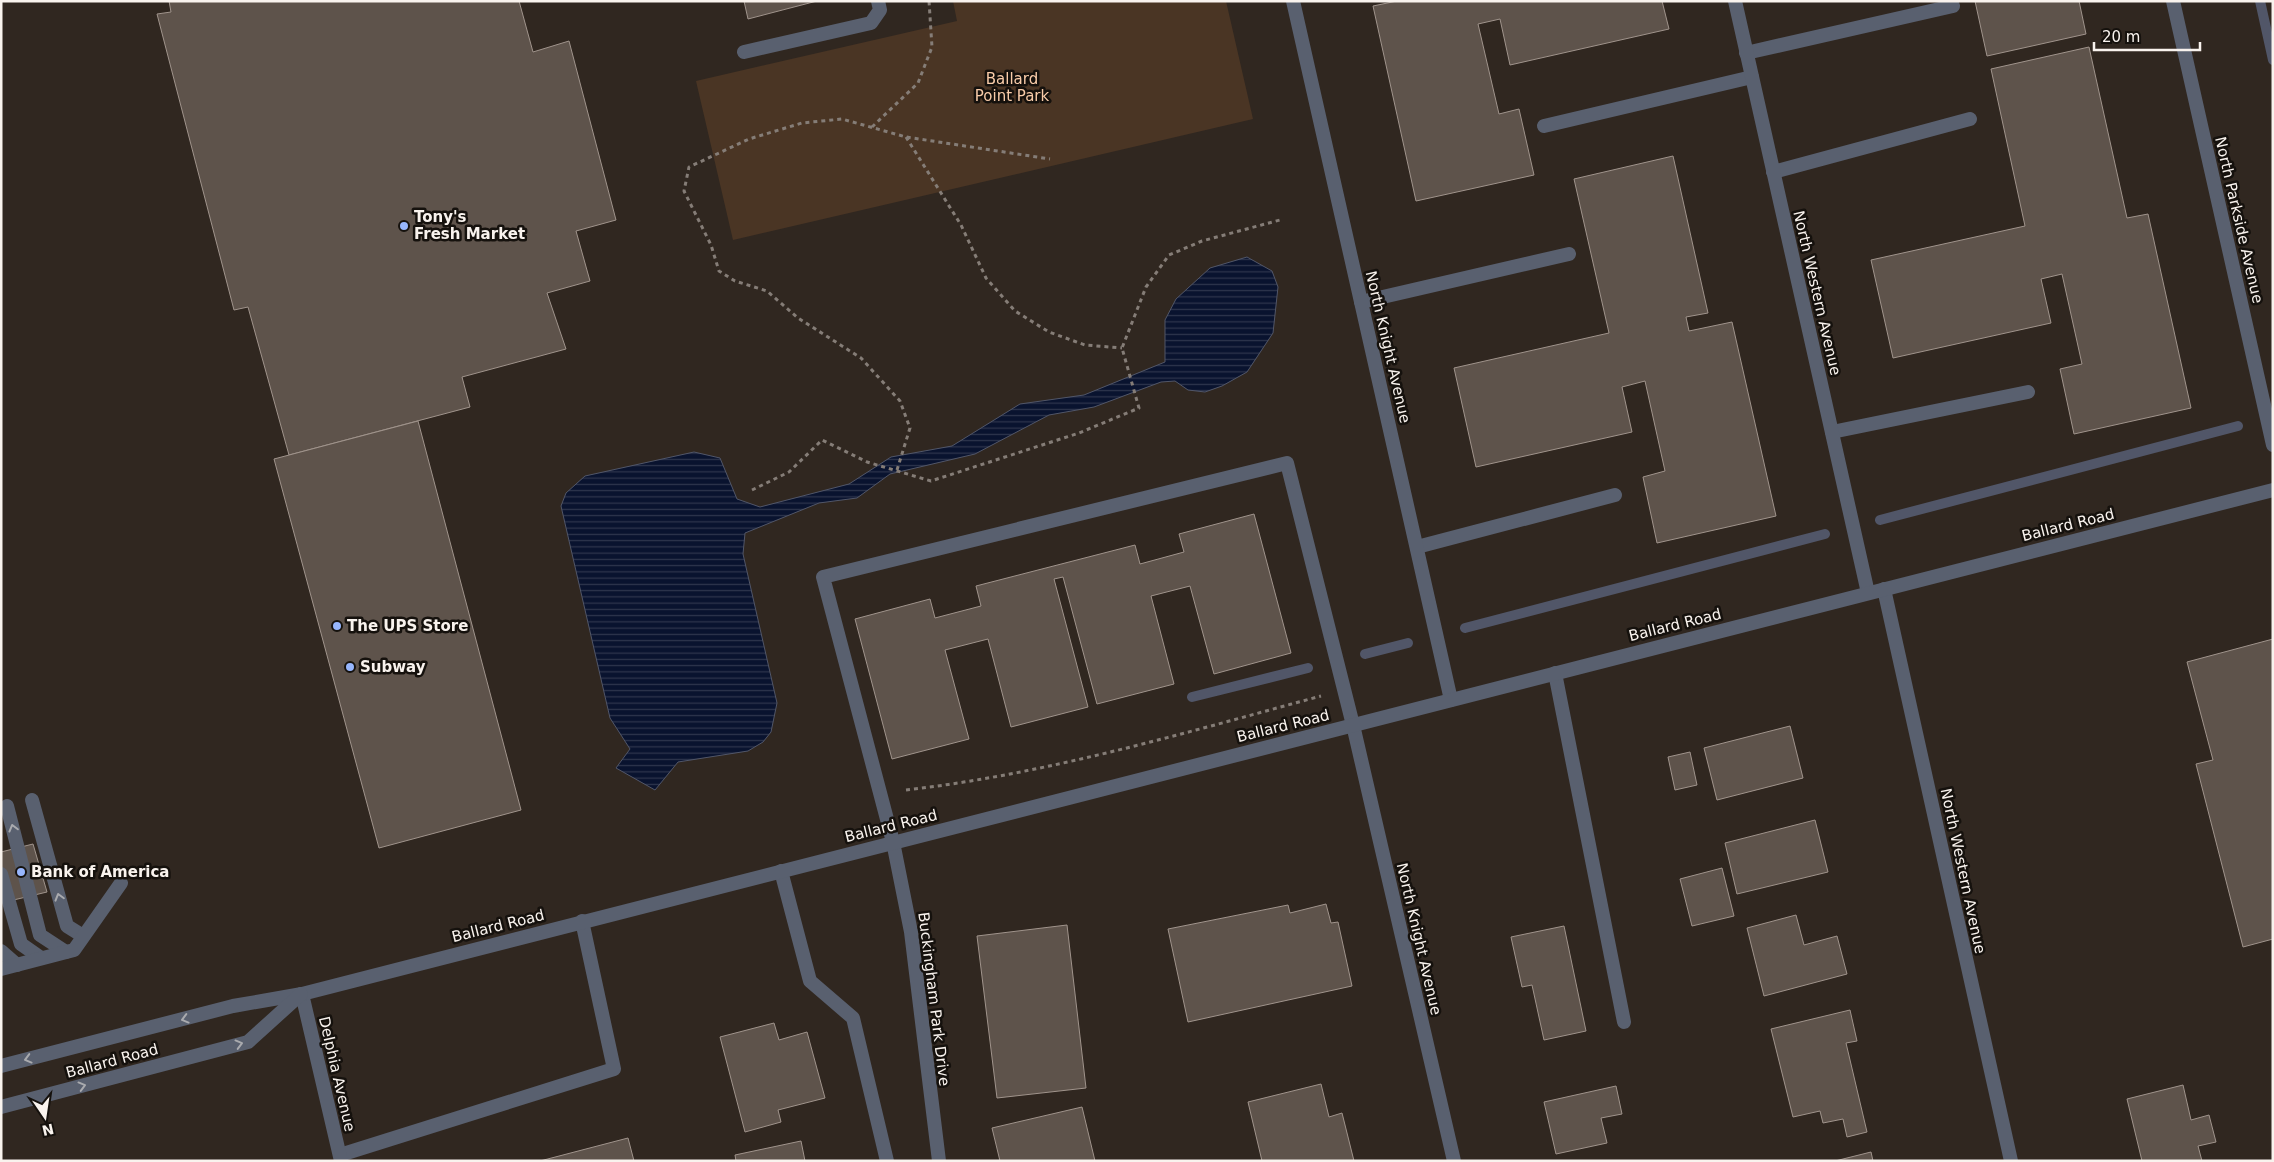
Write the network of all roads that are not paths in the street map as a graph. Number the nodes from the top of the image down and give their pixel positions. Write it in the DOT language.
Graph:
graph roads {
  1 [pos="878,1"];
  2 [pos="1293,1"];
  3 [pos="1735,1"];
  4 [pos="2173,1"];
  5 [pos="1953,6"];
  6 [pos="744,52"];
  7 [pos="1746,53"];
  8 [pos="1752,77"];
  9 [pos="1970,119"];
  10 [pos="1544,126"];
  11 [pos="1773,172"];
  12 [pos="1569,254"];
  13 [pos="1361,302"];
  14 [pos="2028,392"];
  15 [pos="1832,432"];
  16 [pos="2273,445"];
  17 [pos="2273,490"];
  18 [pos="1615,495"];
  19 [pos="1417,547"];
  20 [pos="1884,589"];
  21 [pos="1868,592"];
  22 [pos="1556,673"];
  23 [pos="1451,700"];
  24 [pos="1353,725"];
  25 [pos="32,800"];
  26 [pos="7,806"];
  27 [pos="893,842"];
  28 [pos="781,870"];
  29 [pos="1,874"];
  30 [pos="121,883"];
  31 [pos="582,922"];
  32 [pos="83,936"];
  33 [pos="1,951"];
  34 [pos="66,952"];
  35 [pos="41,958"];
  36 [pos="17,964"];
  37 [pos="1,969"];
  38 [pos="302,994"];
  39 [pos="1624,1022"];
  40 [pos="1,1066"];
  41 [pos="1,1107"];
  42 [pos="341,1158"];
  43 [pos="887,1161"];
  44 [pos="939,1161"];
  45 [pos="1454,1161"];
  46 [pos="2011,1161"];
  1 -- 6 [label="street"];
  2 -- 13 [label="street, North Knight Avenue"];
  3 -- 7 [label="street, North Western Avenue"];
  4 -- 16 [label="street, North Parkside Avenue"];
  5 -- 7 [label="street"];
  7 -- 8 [label="street, North Western Avenue"];
  8 -- 10 [label="street"];
  8 -- 11 [label="street, North Western Avenue"];
  9 -- 11 [label="street"];
  11 -- 15 [label="street, North Western Avenue"];
  12 -- 13 [label="street"];
  13 -- 19 [label="street, North Knight Avenue"];
  14 -- 15 [label="street"];
  15 -- 21 [label="street, North Western Avenue"];
  17 -- 20 [label="street, Ballard Road"];
  18 -- 19 [label="street"];
  19 -- 23 [label="street, North Knight Avenue"];
  20 -- 21 [label="street, Ballard Road"];
  20 -- 46 [label="street, North Western Avenue"];
  21 -- 22 [label="street, Ballard Road"];
  22 -- 23 [label="street, Ballard Road"];
  22 -- 39 [label="street"];
  23 -- 24 [label="street, Ballard Road"];
  24 -- 27 [label="street, Ballard Road"];
  24 -- 27 [label="street, North Knight Avenue"];
  24 -- 45 [label="street, North Knight Avenue"];
  32 -- 25 [label="street, one-way"];
  34 -- 26 [label="street, one-way"];
  27 -- 28 [label="street, Ballard Road"];
  27 -- 44 [label="street, Buckingham Park Drive"];
  28 -- 31 [label="street, Ballard Road"];
  28 -- 43 [label="street"];
  29 -- 35 [label="street"];
  30 -- 32 [label="street"];
  31 -- 38 [label="street, Ballard Road"];
  31 -- 42 [label="street"];
  32 -- 34 [label="street"];
  33 -- 36 [label="street"];
  34 -- 35 [label="street"];
  35 -- 36 [label="street"];
  36 -- 37 [label="street"];
  38 -- 40 [label="street, Ballard Road, one-way"];
  41 -- 38 [label="street, Ballard Road, one-way"];
  38 -- 42 [label="street, Delphia Avenue"];
}
